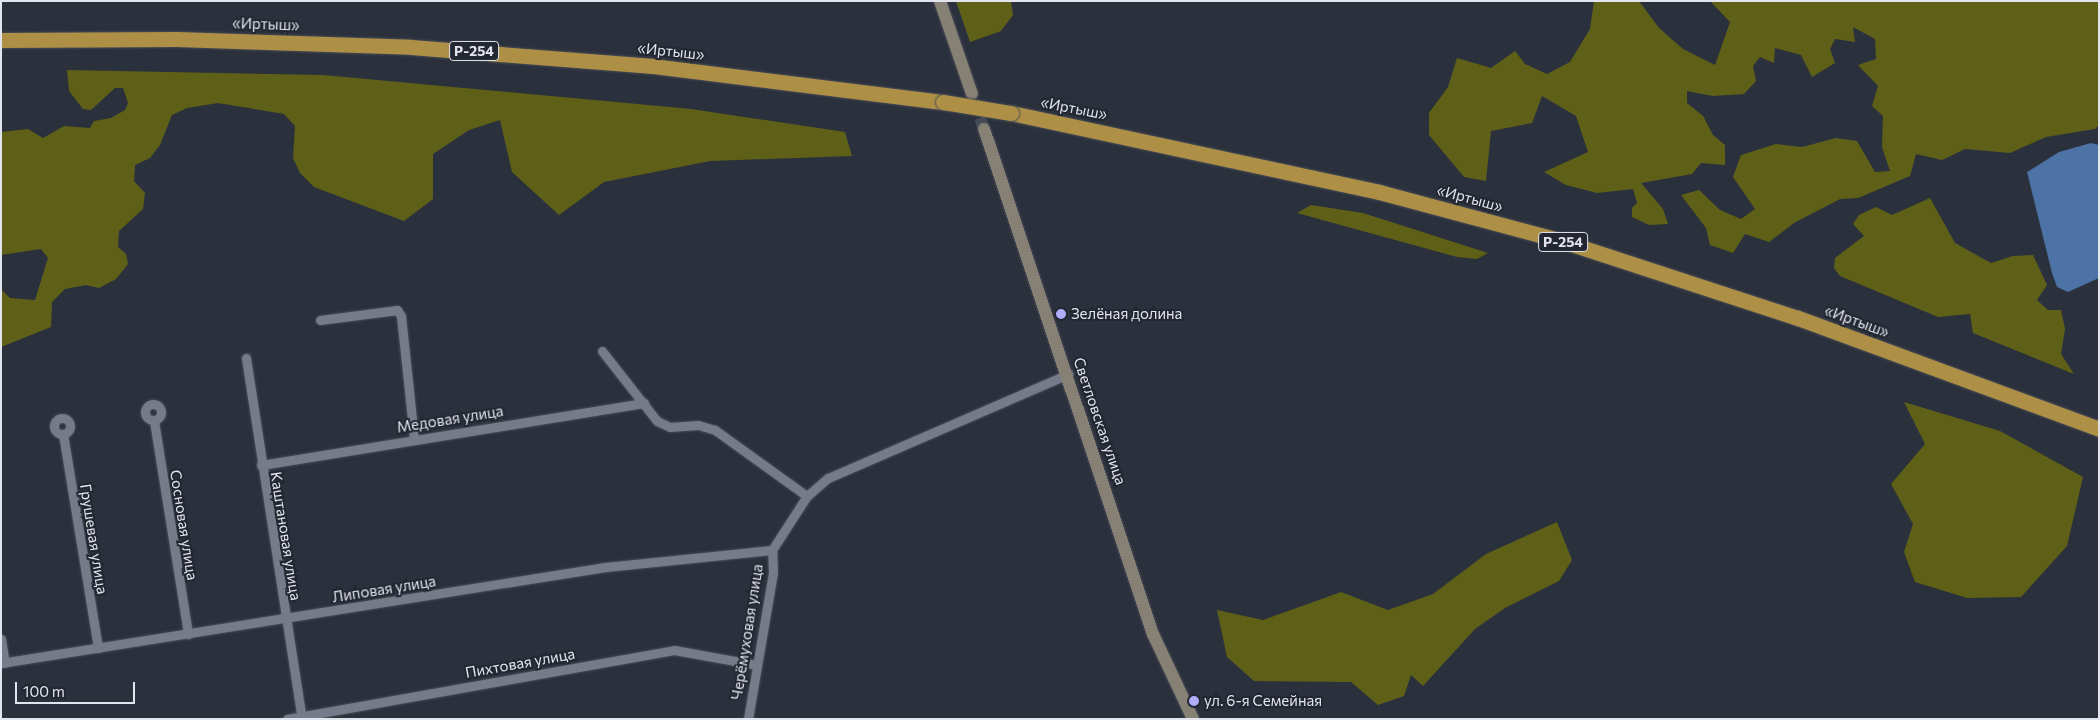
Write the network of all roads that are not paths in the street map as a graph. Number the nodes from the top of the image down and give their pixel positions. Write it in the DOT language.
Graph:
graph roads {
  1 [pos="940,1"];
  2 [pos="1,40"];
  3 [pos="972,94"];
  4 [pos="984,129"];
  5 [pos="320,320"];
  6 [pos="602,350"];
  7 [pos="246,358"];
  8 [pos="1068,374"];
  9 [pos="644,403"];
  10 [pos="154,420"];
  11 [pos="2099,429"];
  12 [pos="63,434"];
  13 [pos="414,438"];
  14 [pos="261,465"];
  15 [pos="807,496"];
  16 [pos="772,550"];
  17 [pos="286,619"];
  18 [pos="188,634"];
  19 [pos="1,640"];
  20 [pos="98,648"];
  21 [pos="3,663"];
  22 [pos="757,666"];
  23 [pos="302,718"];
  24 [pos="287,719"];
  25 [pos="748,719"];
  26 [pos="1193,719"];
  1 -- 3 [label="street"];
  2 -- 11 [label="highway, «Иртыш» / Р-254, bridge"];
  4 -- 8 [label="street, Светловская улица"];
  5 -- 13 [label="street"];
  6 -- 9 [label="street"];
  7 -- 14 [label="street, Каштановая улица"];
  8 -- 15 [label="street"];
  8 -- 26 [label="street, Светловская улица"];
  9 -- 13 [label="street, Медовая улица"];
  9 -- 15 [label="street"];
  10 -- 18 [label="street, Сосновая улица"];
  12 -- 20 [label="street, Грушевая улица"];
  13 -- 14 [label="street, Медовая улица"];
  14 -- 17 [label="street, Каштановая улица"];
  15 -- 16 [label="street"];
  16 -- 17 [label="street, Липовая улица"];
  16 -- 22 [label="street, Черёмуховая улица"];
  17 -- 18 [label="street, Липовая улица"];
  17 -- 23 [label="street, Каштановая улица"];
  18 -- 20 [label="street, Липовая улица"];
  19 -- 21 [label="street"];
  20 -- 21 [label="street, Липовая улица"];
  22 -- 23 [label="street, Пихтовая улица"];
  22 -- 25 [label="street, Черёмуховая улица"];
  23 -- 24 [label="street, Пихтовая улица"];
}
